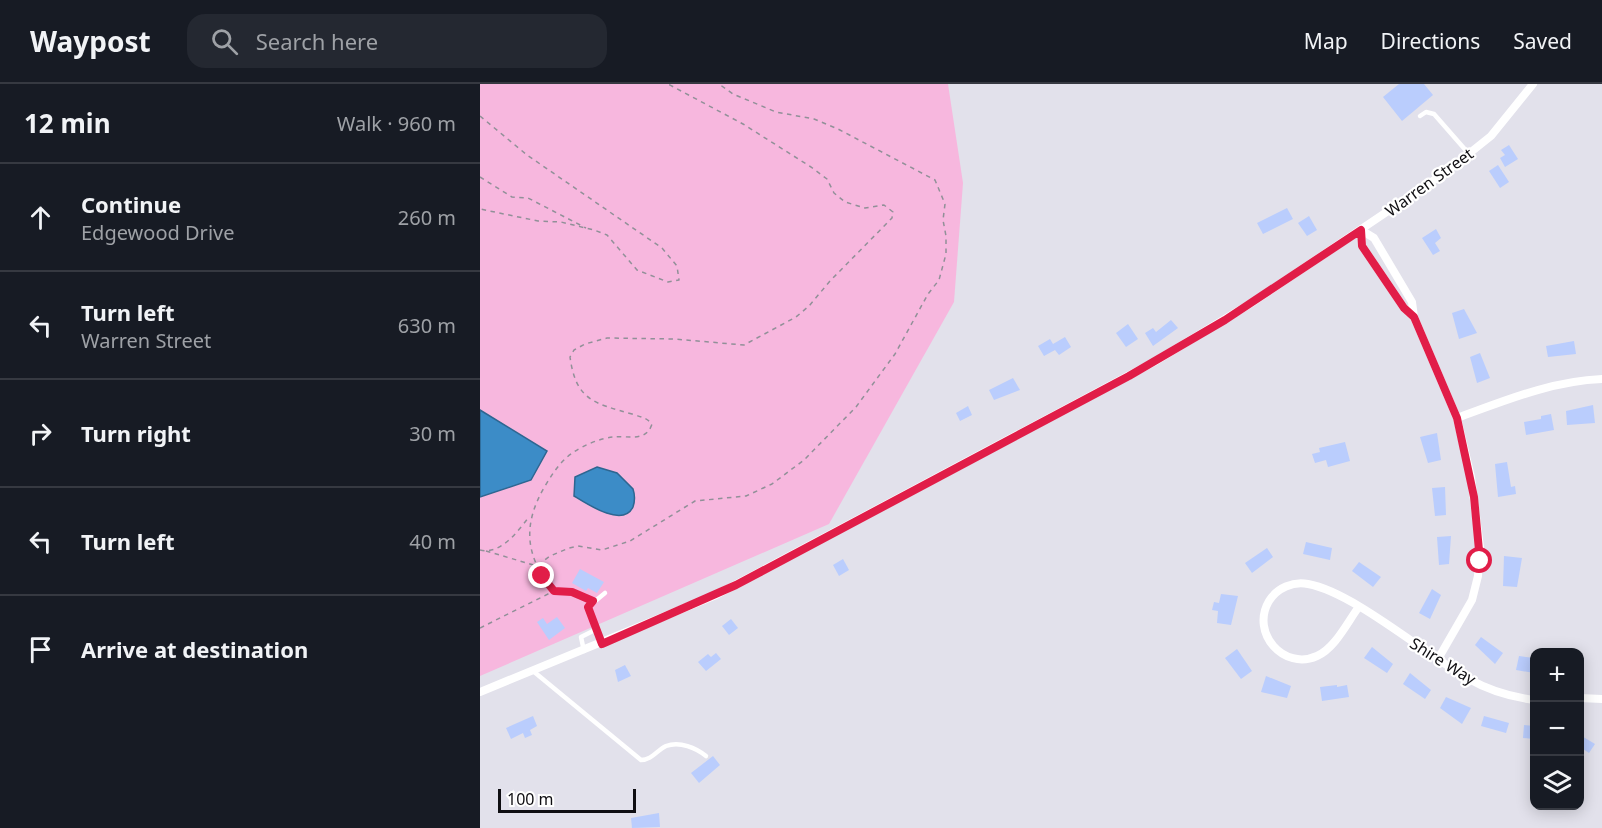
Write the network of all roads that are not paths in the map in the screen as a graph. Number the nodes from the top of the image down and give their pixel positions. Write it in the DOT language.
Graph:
graph roads {
  1 [pos="1533,84"];
  2 [pos="1420,116"];
  3 [pos="1469,154"];
  4 [pos="1361,230"];
  5 [pos="1414,317"];
  6 [pos="1602,379"];
  7 [pos="1457,418"];
  8 [pos="605,593"];
  9 [pos="1358,608"];
  10 [pos="597,629"];
  11 [pos="602,644"];
  12 [pos="584,651"];
  13 [pos="1438,659"];
  14 [pos="533,671"];
  15 [pos="480,692"];
  16 [pos="1584,698"];
  17 [pos="1530,699"];
  18 [pos="1602,699"];
  19 [pos="706,756"];
  1 -- 3 [label="street, Warren Street"];
  2 -- 3 [label="lane"];
  3 -- 4 [label="street, Warren Street"];
  4 -- 5 [label="street"];
  4 -- 5 [label="street"];
  4 -- 11 [label="street, Warren Street"];
  5 -- 7 [label="street"];
  6 -- 7 [label="street"];
  7 -- 13 [label="street"];
  8 -- 10 [label="lane"];
  9 -- 9 [label="street, Shire Way"];
  9 -- 13 [label="street, Shire Way"];
  10 -- 11 [label="lane"];
  10 -- 12 [label="lane"];
  11 -- 12 [label="street, Warren Street"];
  12 -- 14 [label="street, Warren Street"];
  13 -- 17 [label="street, Shire Way"];
  14 -- 15 [label="street, Warren Street"];
  14 -- 19 [label="lane"];
  16 -- 18 [label="street"];
}
